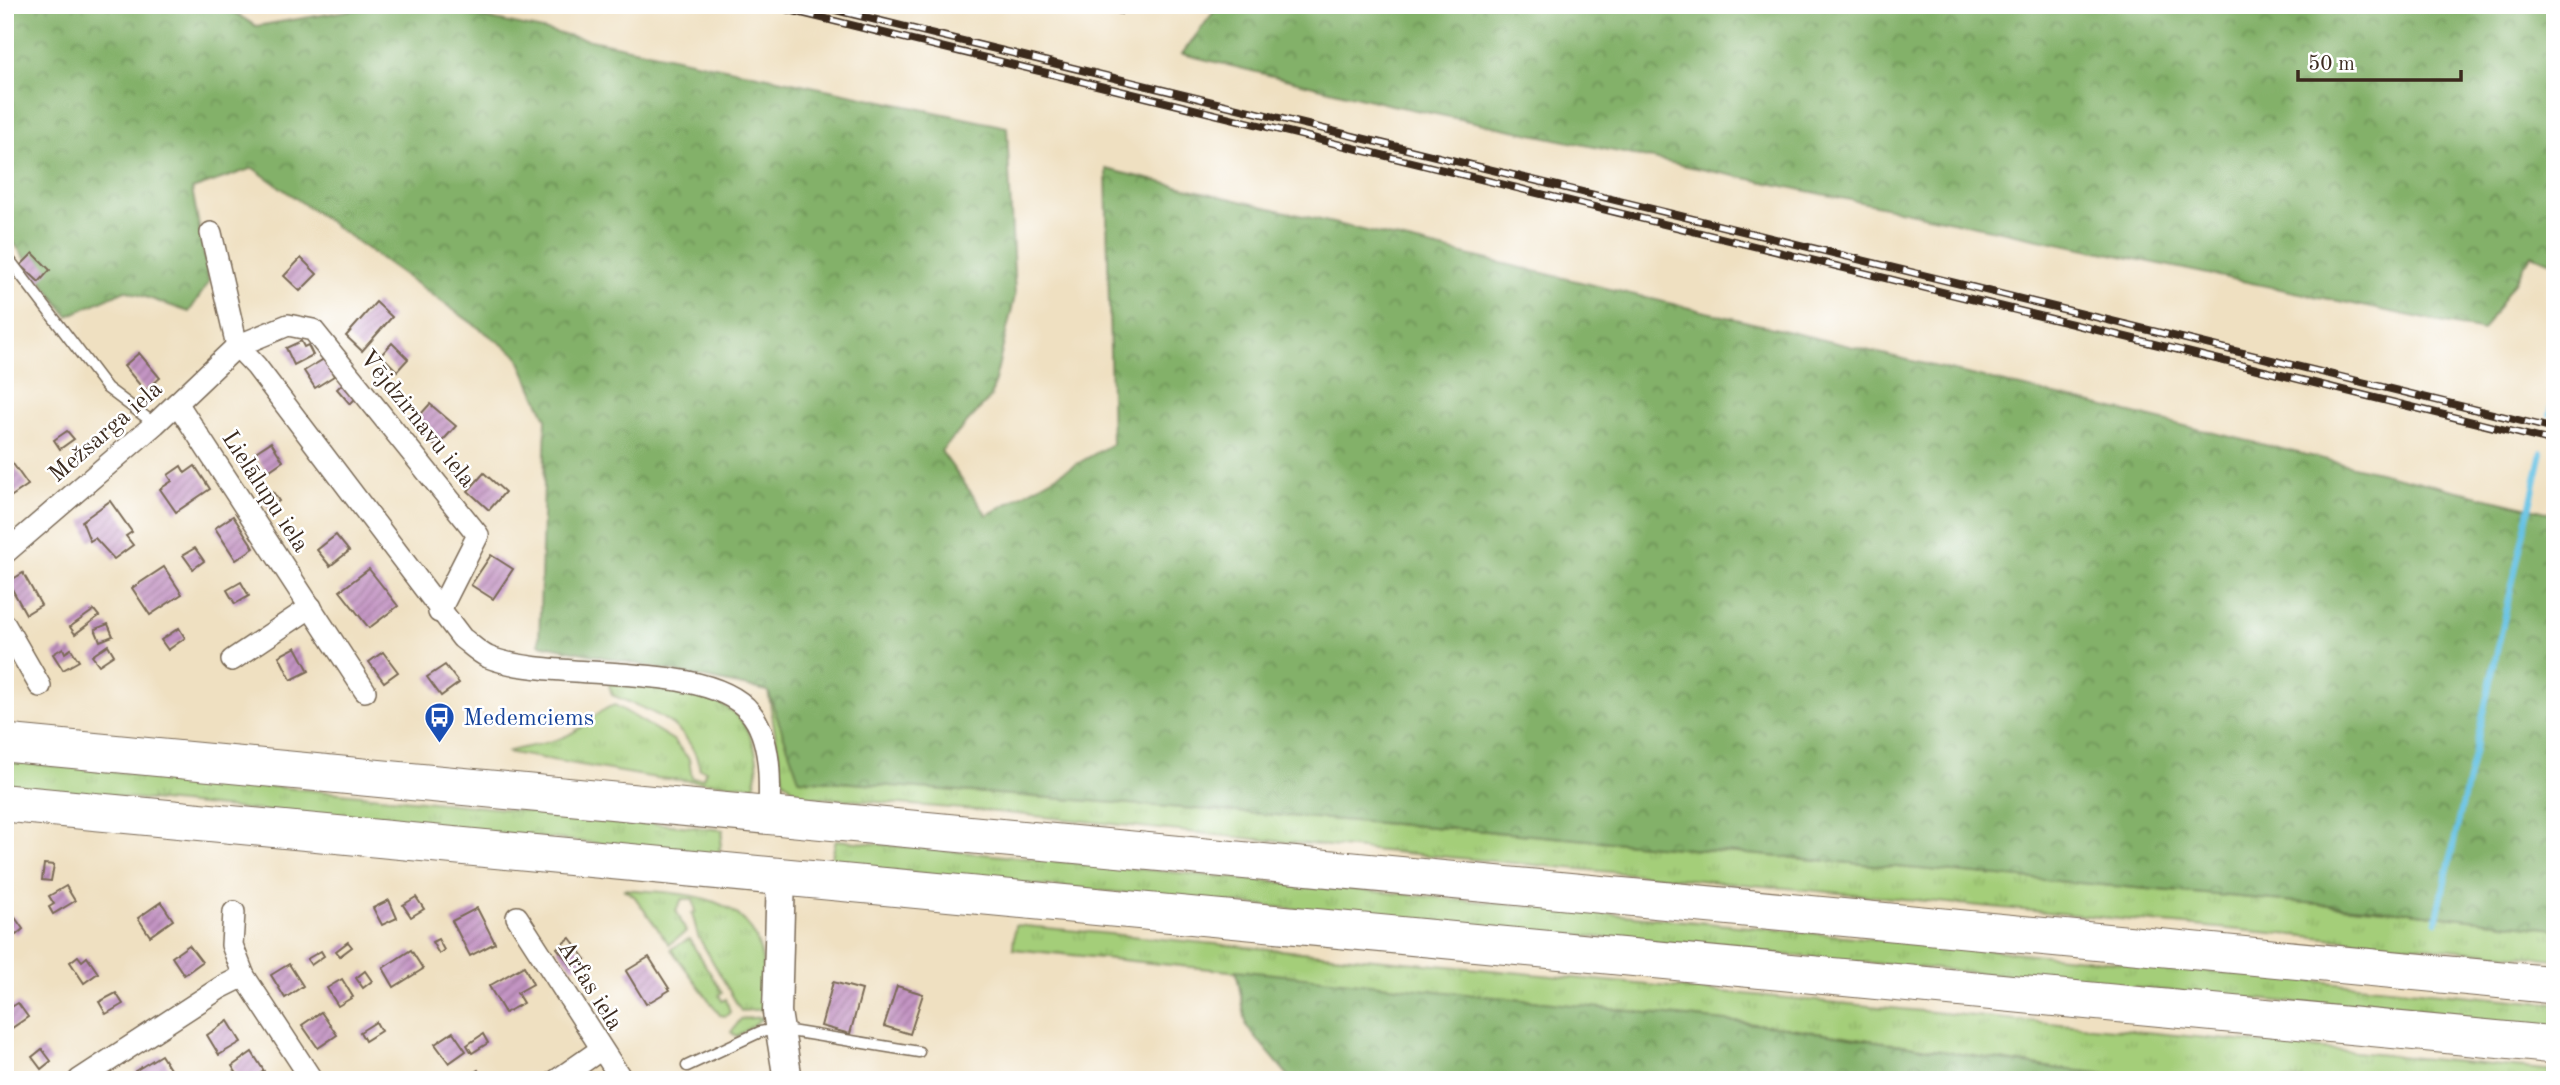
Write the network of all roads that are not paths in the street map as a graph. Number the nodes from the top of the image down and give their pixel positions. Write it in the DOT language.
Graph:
graph roads {
  1 [pos="211,233"];
  2 [pos="5,254"];
  3 [pos="237,346"];
  4 [pos="177,403"];
  5 [pos="155,424"];
  6 [pos="5,552"];
  7 [pos="311,607"];
  8 [pos="439,612"];
  9 [pos="5,625"];
  10 [pos="232,660"];
  11 [pos="40,686"];
  12 [pos="365,691"];
  13 [pos="5,743"];
  14 [pos="5,803"];
  15 [pos="769,816"];
  16 [pos="781,877"];
  17 [pos="234,912"];
  18 [pos="517,917"];
  19 [pos="244,976"];
  20 [pos="2555,985"];
  21 [pos="778,1029"];
  22 [pos="2555,1045"];
  23 [pos="600,1050"];
  24 [pos="919,1052"];
  25 [pos="687,1066"];
  26 [pos="79,1080"];
  27 [pos="312,1080"];
  28 [pos="557,1080"];
  29 [pos="622,1080"];
  30 [pos="789,1080"];
  1 -- 3 [label="street"];
  2 -- 5 [label="lane"];
  3 -- 4 [label="street, Mežsarga iela"];
  3 -- 8 [label="street"];
  3 -- 8 [label="street, Vējdzirnavu iela"];
  4 -- 5 [label="street, Mežsarga iela"];
  4 -- 7 [label="street, Lielālupu iela"];
  5 -- 6 [label="street, Mežsarga iela"];
  7 -- 10 [label="street"];
  7 -- 12 [label="street, Lielālupu iela"];
  8 -- 15 [label="street"];
  9 -- 11 [label="street"];
  13 -- 15 [label="highway"];
  14 -- 16 [label="highway"];
  15 -- 20 [label="highway"];
  16 -- 21 [label="street"];
  16 -- 22 [label="highway"];
  17 -- 19 [label="street"];
  18 -- 23 [label="street, Arfas iela"];
  19 -- 26 [label="street"];
  19 -- 27 [label="street"];
  21 -- 24 [label="lane"];
  21 -- 25 [label="lane"];
  21 -- 30 [label="street"];
  23 -- 28 [label="street"];
  23 -- 29 [label="street, Arfas iela"];
}
